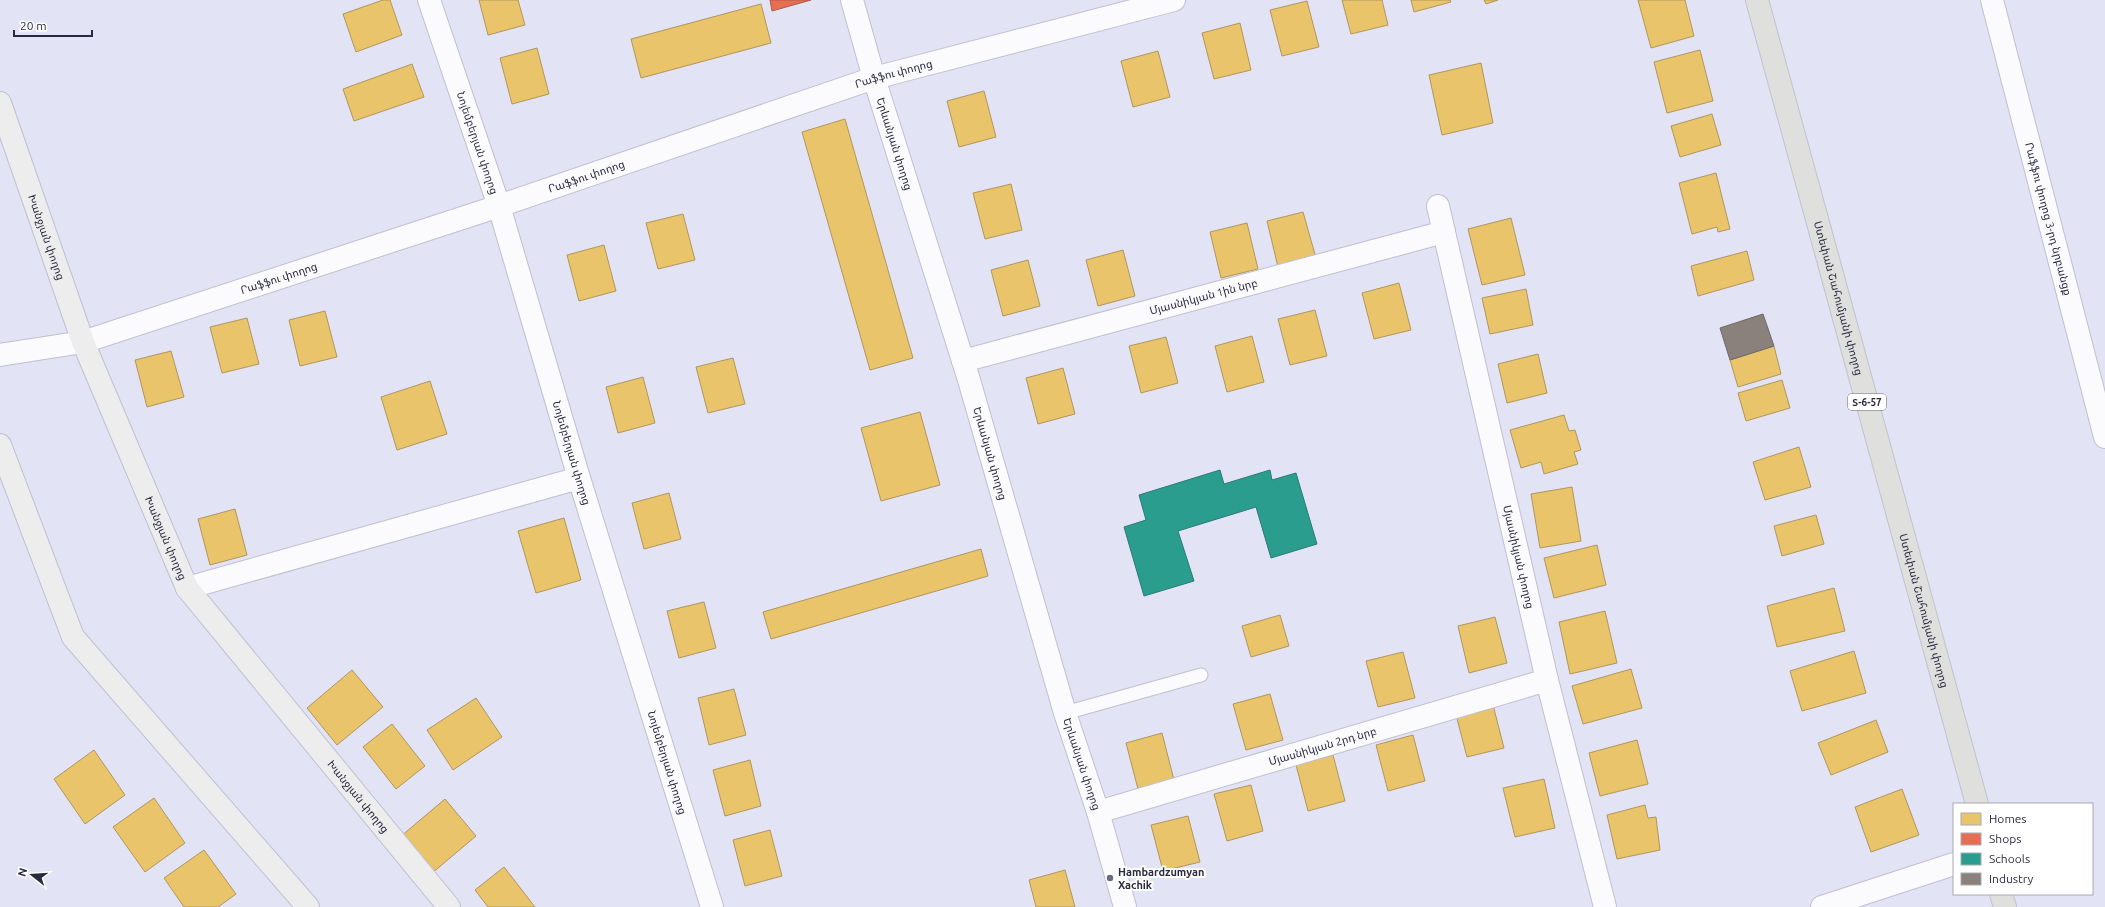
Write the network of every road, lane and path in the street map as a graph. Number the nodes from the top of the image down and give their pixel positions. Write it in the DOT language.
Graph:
graph roads {
  1 [pos="429,0"];
  2 [pos="852,0"];
  3 [pos="1174,0"];
  4 [pos="1757,0"];
  5 [pos="1992,0"];
  6 [pos="874,78"];
  7 [pos="0,103"];
  8 [pos="499,206"];
  9 [pos="1438,206"];
  10 [pos="1444,232"];
  11 [pos="83,342"];
  12 [pos="0,355"];
  13 [pos="963,361"];
  14 [pos="2105,437"];
  15 [pos="0,445"];
  16 [pos="579,478"];
  17 [pos="187,588"];
  18 [pos="1201,675"];
  19 [pos="1547,680"];
  20 [pos="1065,713"];
  21 [pos="1977,803"];
  22 [pos="1098,812"];
  23 [pos="1953,864"];
  24 [pos="2002,895"];
  25 [pos="308,907"];
  26 [pos="449,907"];
  27 [pos="712,907"];
  28 [pos="1125,907"];
  29 [pos="1605,907"];
  30 [pos="1822,907"];
  31 [pos="2005,907"];
  1 -- 8 [label="street, Նոյեմբերյան փողոց"];
  2 -- 6 [label="street, Երևանյան փողոց"];
  3 -- 6 [label="street, Րաֆֆու փողոց"];
  4 -- 21 [label="main road, Ստեփան Շահումյանի փողոց / Տ-6-57"];
  5 -- 14 [label="street, Րաֆֆու փողոց 3-րդ նրբանցք"];
  6 -- 8 [label="street, Րաֆֆու փողոց"];
  6 -- 13 [label="street, Երևանյան փողոց"];
  7 -- 11 [label="street, Խանջյան փողոց"];
  8 -- 11 [label="street, Րաֆֆու փողոց"];
  8 -- 16 [label="street, Նոյեմբերյան փողոց"];
  9 -- 10 [label="street, Մյասնիկյան փողոց"];
  10 -- 13 [label="street, Մյասնիկյան 1ին նրբ"];
  10 -- 19 [label="street, Մյասնիկյան փողոց"];
  11 -- 12 [label="street, Րաֆֆու փողոց"];
  11 -- 17 [label="street, Խանջյան փողոց"];
  13 -- 20 [label="street, Երևանյան փողոց"];
  15 -- 25 [label="street"];
  16 -- 17 [label="street"];
  16 -- 27 [label="street, Նոյեմբերյան փողոց"];
  17 -- 26 [label="street, Խանջյան փողոց"];
  18 -- 20 [label="lane"];
  19 -- 22 [label="street, Մյասնիկյան 2րդ նրբ"];
  19 -- 29 [label="street, Մյասնիկյան փողոց"];
  20 -- 22 [label="street, Երևանյան փողոց"];
  22 -- 28 [label="street, Երևանյան փողոց"];
  23 -- 30 [label="street"];
  24 -- 31 [label="main road"];
}
